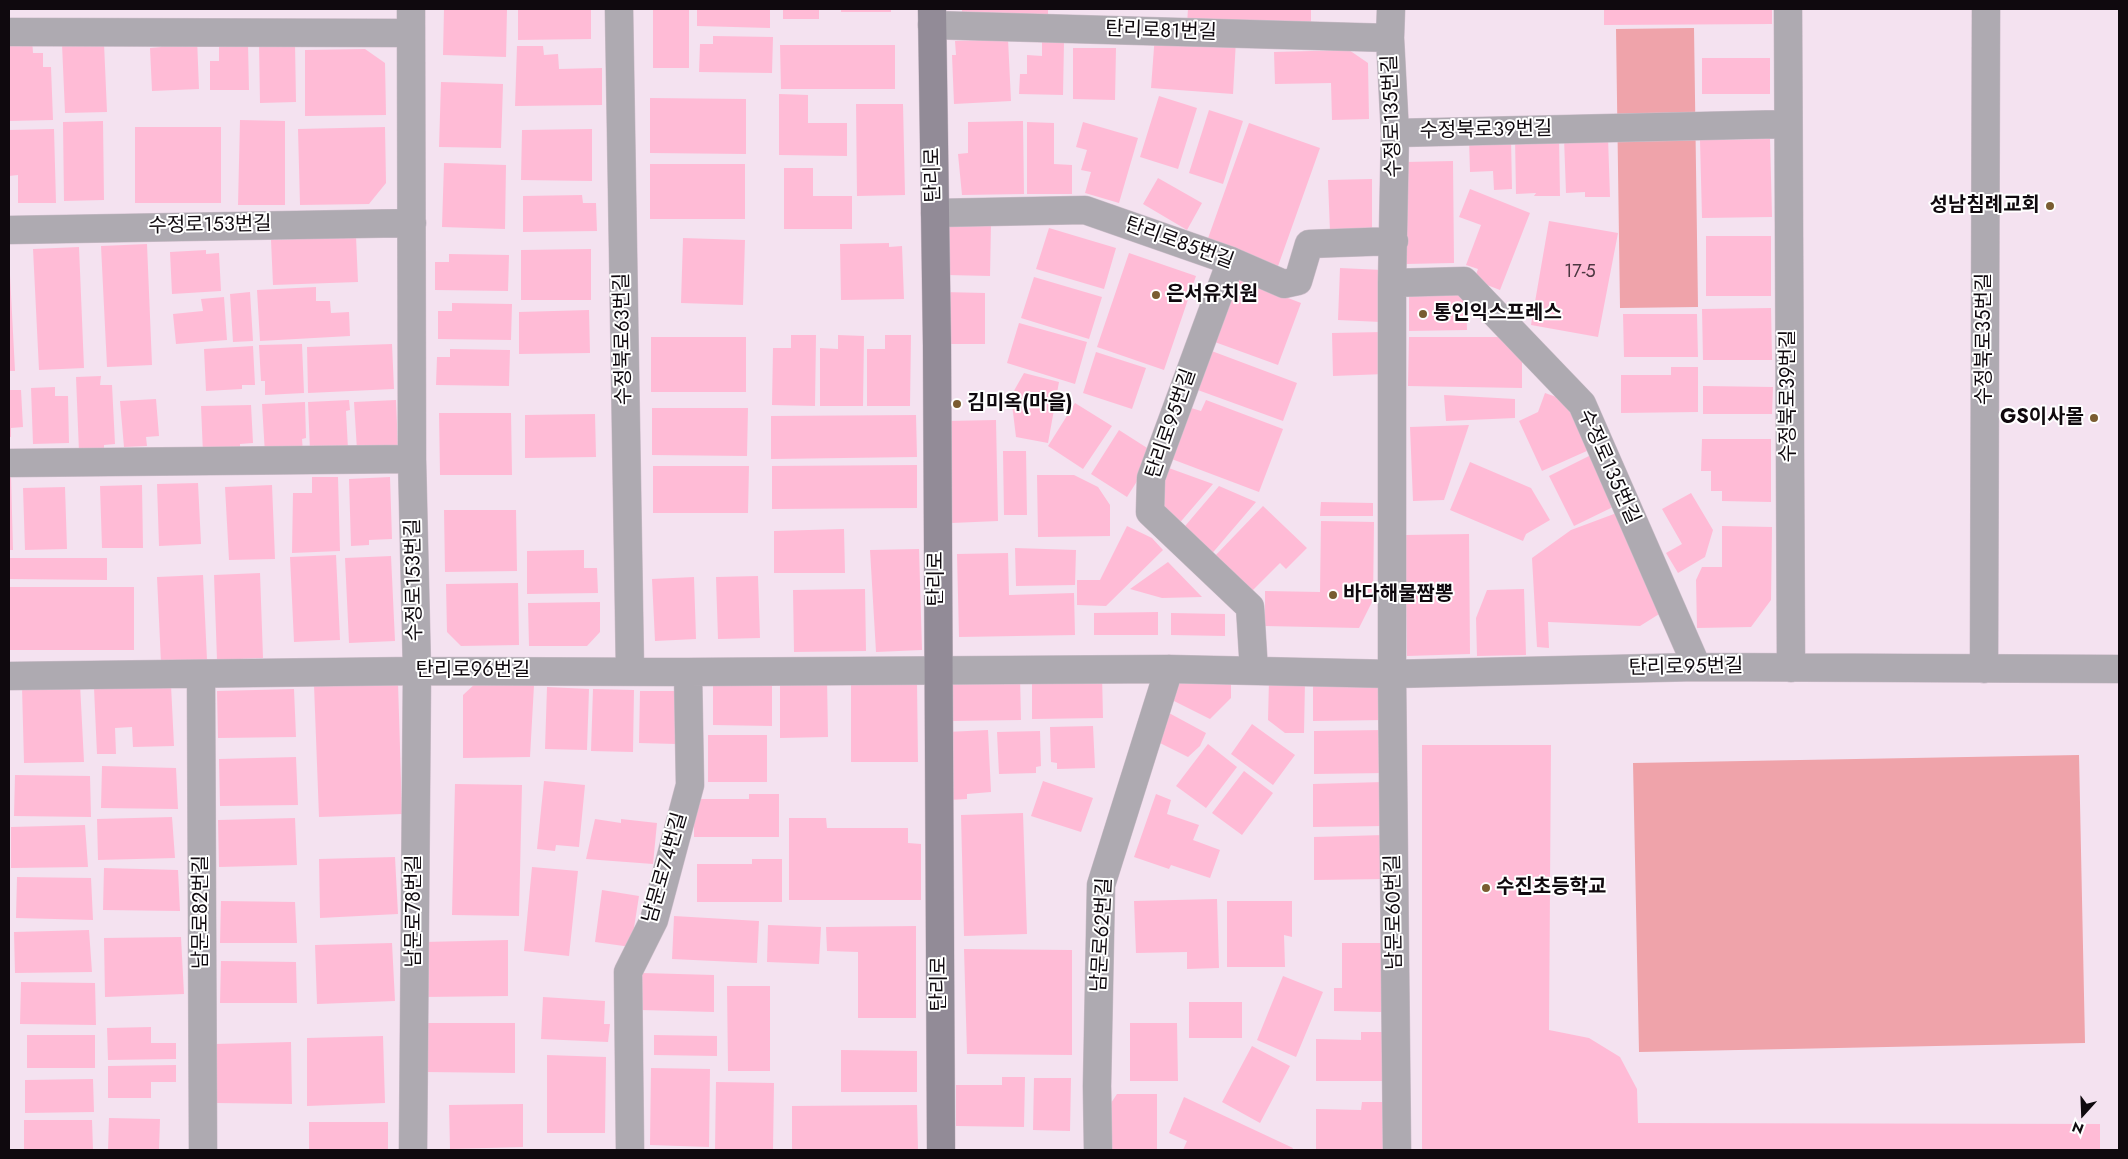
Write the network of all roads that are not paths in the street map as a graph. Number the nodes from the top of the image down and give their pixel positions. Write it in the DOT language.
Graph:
graph roads {
  1 [pos="619,9"];
  2 [pos="1391,9"];
  3 [pos="1788,9"];
  4 [pos="1986,9"];
  5 [pos="932,17"];
  6 [pos="411,21"];
  7 [pos="9,32"];
  8 [pos="1390,38"];
  9 [pos="1788,124"];
  10 [pos="1395,133"];
  11 [pos="935,213"];
  12 [pos="412,223"];
  13 [pos="9,230"];
  14 [pos="1394,241"];
  15 [pos="1231,261"];
  16 [pos="1392,283"];
  17 [pos="412,459"];
  18 [pos="10,463"];
  19 [pos="1697,668"];
  20 [pos="1791,668"];
  21 [pos="1169,669"];
  22 [pos="1984,669"];
  23 [pos="2119,669"];
  24 [pos="630,670"];
  25 [pos="937,670"];
  26 [pos="417,671"];
  27 [pos="1254,671"];
  28 [pos="688,672"];
  29 [pos="1392,674"];
  30 [pos="201,675"];
  31 [pos="9,676"];
  32 [pos="203,1150"];
  33 [pos="413,1150"];
  34 [pos="630,1150"];
  35 [pos="941,1150"];
  36 [pos="1098,1150"];
  37 [pos="1397,1150"];
  1 -- 24 [label="street, 수정북로63번길"];
  2 -- 8 [label="street, 수정로135번길"];
  3 -- 9 [label="street, 수정북로39번길"];
  4 -- 22 [label="street, 수정북로35번길"];
  5 -- 8 [label="street, 탄리로81번길"];
  5 -- 11 [label="main road, 탄리로"];
  6 -- 7 [label="street, 수정로153번길"];
  6 -- 12 [label="street, 수정로153번길"];
  8 -- 10 [label="street, 수정로135번길"];
  9 -- 10 [label="street, 수정북로39번길"];
  9 -- 20 [label="street, 수정북로39번길"];
  10 -- 14 [label="street, 수정로135번길"];
  11 -- 15 [label="street, 탄리로85번길"];
  11 -- 25 [label="main road, 탄리로"];
  12 -- 13 [label="street, 수정로153번길"];
  12 -- 17 [label="street, 수정로153번길"];
  14 -- 15 [label="street, 탄리로85번길"];
  14 -- 16 [label="street, 수정로135번길"];
  15 -- 27 [label="street, 탄리로95번길"];
  16 -- 19 [label="street, 수정로135번길"];
  16 -- 29 [label="street, 수정로135번길"];
  17 -- 18 [label="street"];
  17 -- 26 [label="street, 수정로153번길"];
  19 -- 20 [label="street, 탄리로95번길"];
  19 -- 29 [label="street, 탄리로95번길"];
  20 -- 22 [label="street, 탄리로95번길"];
  21 -- 25 [label="street, 탄리로95번길"];
  21 -- 27 [label="street, 탄리로95번길"];
  21 -- 36 [label="street, 남문로62번길"];
  22 -- 23 [label="street, 탄리로95번길"];
  24 -- 26 [label="street, 탄리로96번길"];
  24 -- 28 [label="street, 탄리로96번길"];
  25 -- 28 [label="street, 탄리로96번길"];
  25 -- 35 [label="main road, 탄리로"];
  26 -- 30 [label="street, 탄리로96번길"];
  26 -- 33 [label="street, 남문로78번길"];
  27 -- 29 [label="street, 탄리로95번길"];
  28 -- 34 [label="street, 남문로74번길"];
  29 -- 37 [label="street, 남문로60번길"];
  30 -- 31 [label="street, 탄리로96번길"];
  30 -- 32 [label="street, 남문로82번길"];
}
